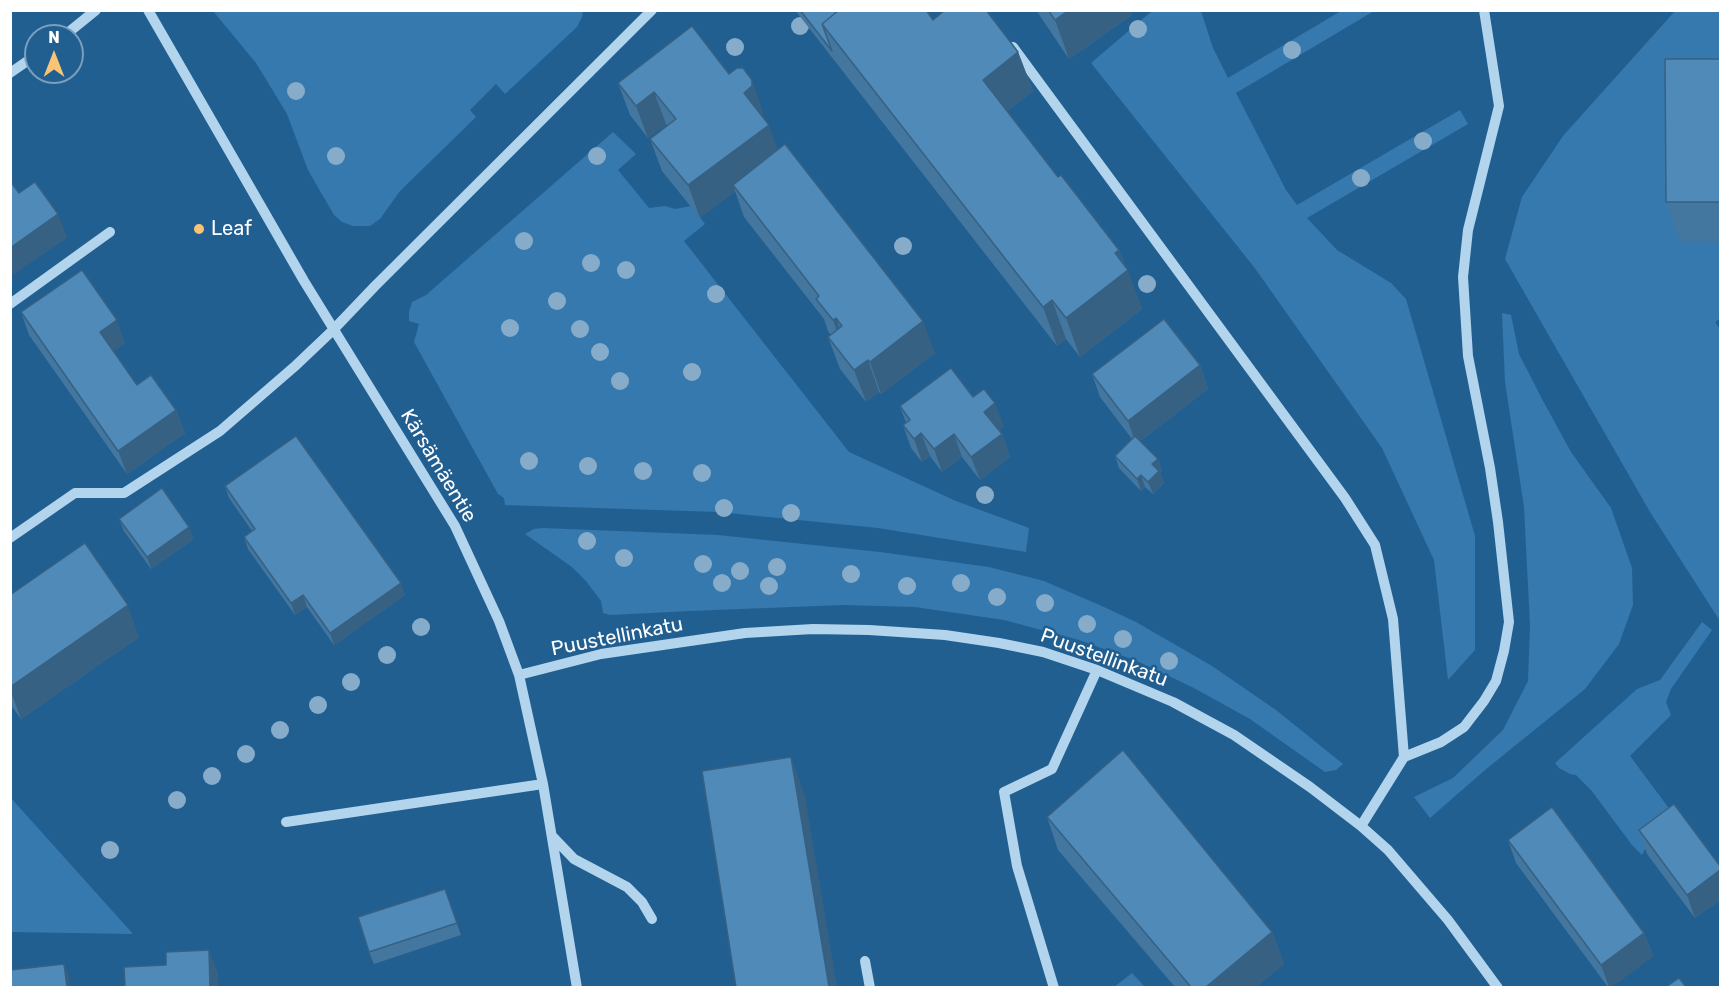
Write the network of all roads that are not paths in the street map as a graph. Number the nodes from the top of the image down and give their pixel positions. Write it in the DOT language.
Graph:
graph roads {
  1 [pos="96,10"];
  2 [pos="147,10"];
  3 [pos="652,10"];
  4 [pos="1484,10"];
  5 [pos="79,24"];
  6 [pos="1008,40"];
  7 [pos="24,63"];
  8 [pos="10,73"];
  9 [pos="110,232"];
  10 [pos="10,304"];
  11 [pos="334,329"];
  12 [pos="10,538"];
  13 [pos="1097,670"];
  14 [pos="519,675"];
  15 [pos="1404,757"];
  16 [pos="543,784"];
  17 [pos="286,822"];
  18 [pos="1362,826"];
  19 [pos="551,835"];
  20 [pos="652,919"];
  21 [pos="865,961"];
  22 [pos="576,987"];
  23 [pos="870,987"];
  24 [pos="1054,987"];
  25 [pos="1498,987"];
  1 -- 5 [label="street"];
  2 -- 11 [label="street, Kärsämäentie"];
  3 -- 11 [label="street"];
  4 -- 15 [label="street"];
  6 -- 15 [label="street"];
  7 -- 8 [label="street"];
  9 -- 10 [label="street"];
  11 -- 12 [label="street"];
  11 -- 14 [label="street, Kärsämäentie"];
  13 -- 14 [label="street, Puustellinkatu"];
  13 -- 18 [label="street, Puustellinkatu"];
  13 -- 24 [label="street"];
  14 -- 16 [label="street, Kärsämäentie"];
  15 -- 18 [label="street"];
  16 -- 17 [label="street"];
  16 -- 19 [label="street, Kärsämäentie"];
  18 -- 25 [label="street, Puustellinkatu"];
  19 -- 20 [label="street"];
  19 -- 22 [label="street, Kärsämäentie"];
  21 -- 23 [label="street"];
}
